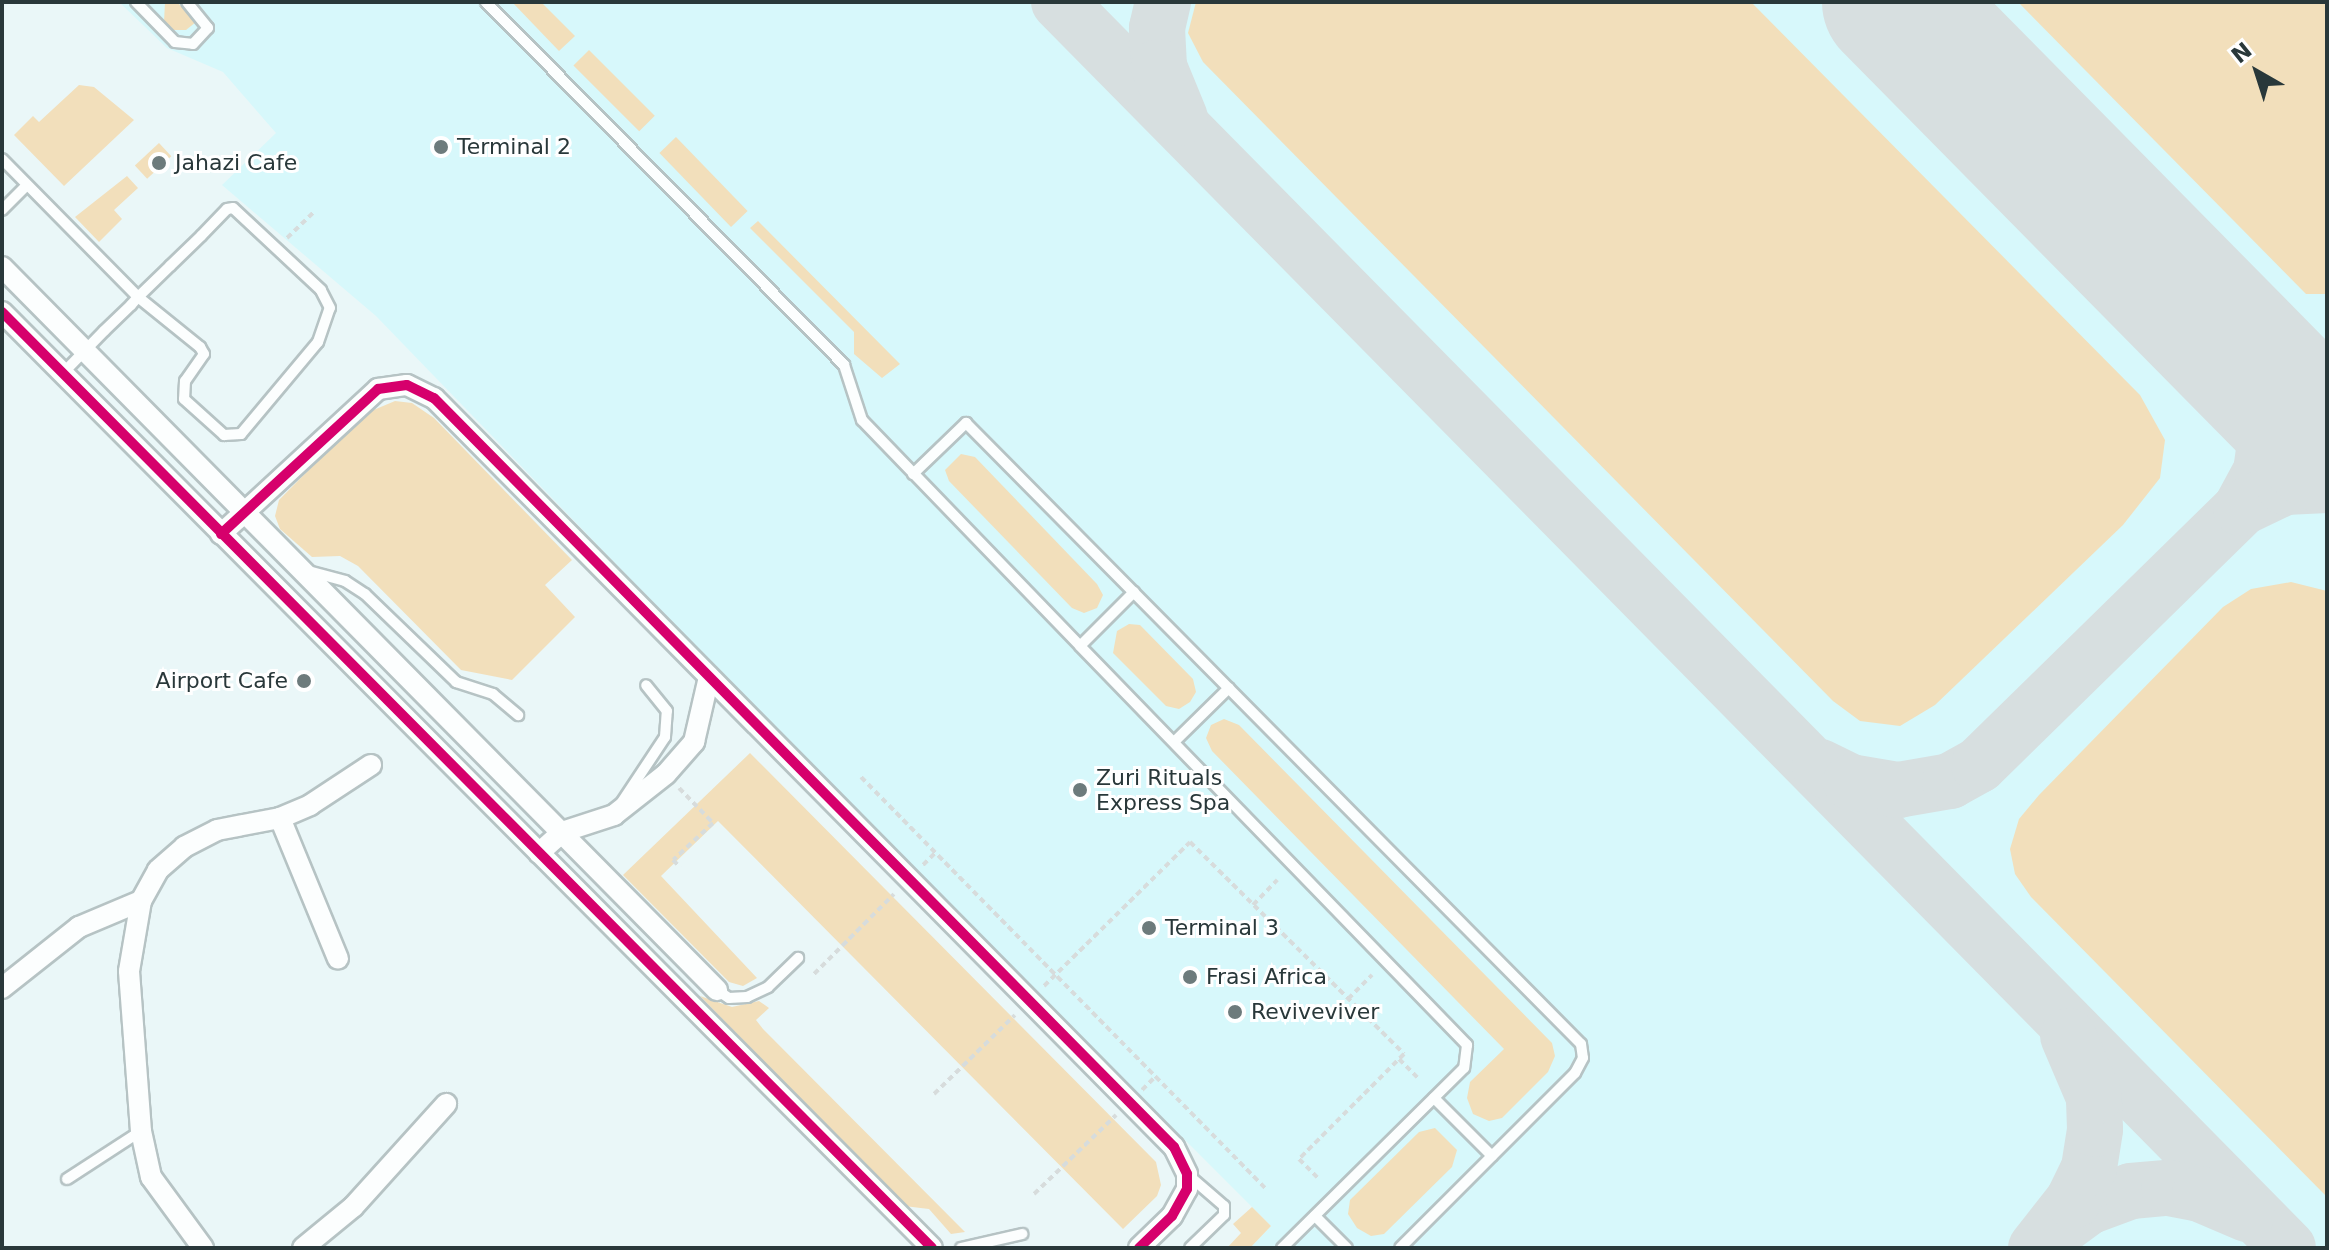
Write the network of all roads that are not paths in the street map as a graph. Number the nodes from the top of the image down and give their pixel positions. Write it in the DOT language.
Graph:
graph roads {
  1 [pos="136,2"];
  2 [pos="152,2"];
  3 [pos="187,2"];
  4 [pos="486,2"];
  5 [pos="151,17"];
  6 [pos="2,159"];
  7 [pos="27,185"];
  8 [pos="2,210"];
  9 [pos="2,267"];
  10 [pos="138,297"];
  11 [pos="2,312"];
  12 [pos="85,350"];
  13 [pos="62,374"];
  14 [pos="913,474"];
  15 [pos="245,512"];
  16 [pos="221,534"];
  17 [pos="299,566"];
  18 [pos="1134,592"];
  19 [pos="1080,646"];
  20 [pos="709,677"];
  21 [pos="646,685"];
  22 [pos="1229,688"];
  23 [pos="518,715"];
  24 [pos="1174,742"];
  25 [pos="371,765"];
  26 [pos="614,815"];
  27 [pos="280,818"];
  28 [pos="562,832"];
  29 [pos="539,853"];
  30 [pos="141,901"];
  31 [pos="798,958"];
  32 [pos="338,959"];
  33 [pos="2,988"];
  34 [pos="717,990"];
  35 [pos="1434,1098"];
  36 [pos="446,1104"];
  37 [pos="141,1131"];
  38 [pos="1492,1156"];
  39 [pos="1187,1174"];
  40 [pos="67,1179"];
  41 [pos="1315,1216"];
  42 [pos="1022,1234"];
  43 [pos="926,1242"];
  44 [pos="203,1248"];
  45 [pos="303,1248"];
  46 [pos="941,1248"];
  47 [pos="961,1248"];
  48 [pos="1139,1248"];
  49 [pos="1190,1248"];
  50 [pos="1282,1248"];
  51 [pos="1347,1248"];
  52 [pos="1400,1248"];
  1 -- 5 [label="lane"];
  2 -- 5 [label="lane"];
  3 -- 5 [label="lane"];
  4 -- 14 [label="lane"];
  6 -- 7 [label="lane"];
  7 -- 8 [label="lane"];
  7 -- 10 [label="lane"];
  9 -- 12 [label="street"];
  10 -- 10 [label="lane"];
  10 -- 12 [label="lane"];
  11 -- 13 [label="street"];
  12 -- 13 [label="lane"];
  12 -- 15 [label="street"];
  13 -- 16 [label="street"];
  14 -- 18 [label="lane"];
  14 -- 19 [label="lane"];
  15 -- 16 [label="street"];
  15 -- 17 [label="street"];
  15 -- 20 [label="street"];
  16 -- 29 [label="street"];
  17 -- 23 [label="lane"];
  17 -- 28 [label="street"];
  18 -- 19 [label="lane"];
  18 -- 22 [label="lane"];
  19 -- 24 [label="lane"];
  20 -- 26 [label="street"];
  20 -- 39 [label="street"];
  21 -- 26 [label="lane"];
  22 -- 24 [label="lane"];
  22 -- 38 [label="lane"];
  24 -- 35 [label="lane"];
  25 -- 27 [label="street"];
  26 -- 28 [label="street"];
  27 -- 30 [label="street"];
  27 -- 32 [label="street"];
  28 -- 29 [label="street"];
  28 -- 34 [label="street"];
  29 -- 43 [label="street"];
  30 -- 33 [label="street"];
  30 -- 37 [label="street"];
  31 -- 34 [label="lane"];
  35 -- 38 [label="lane"];
  35 -- 41 [label="lane"];
  36 -- 45 [label="street"];
  37 -- 40 [label="lane"];
  37 -- 44 [label="street"];
  38 -- 52 [label="lane"];
  39 -- 48 [label="street"];
  39 -- 49 [label="lane"];
  41 -- 50 [label="lane"];
  41 -- 51 [label="lane"];
  42 -- 47 [label="lane"];
  43 -- 46 [label="lane"];
}
